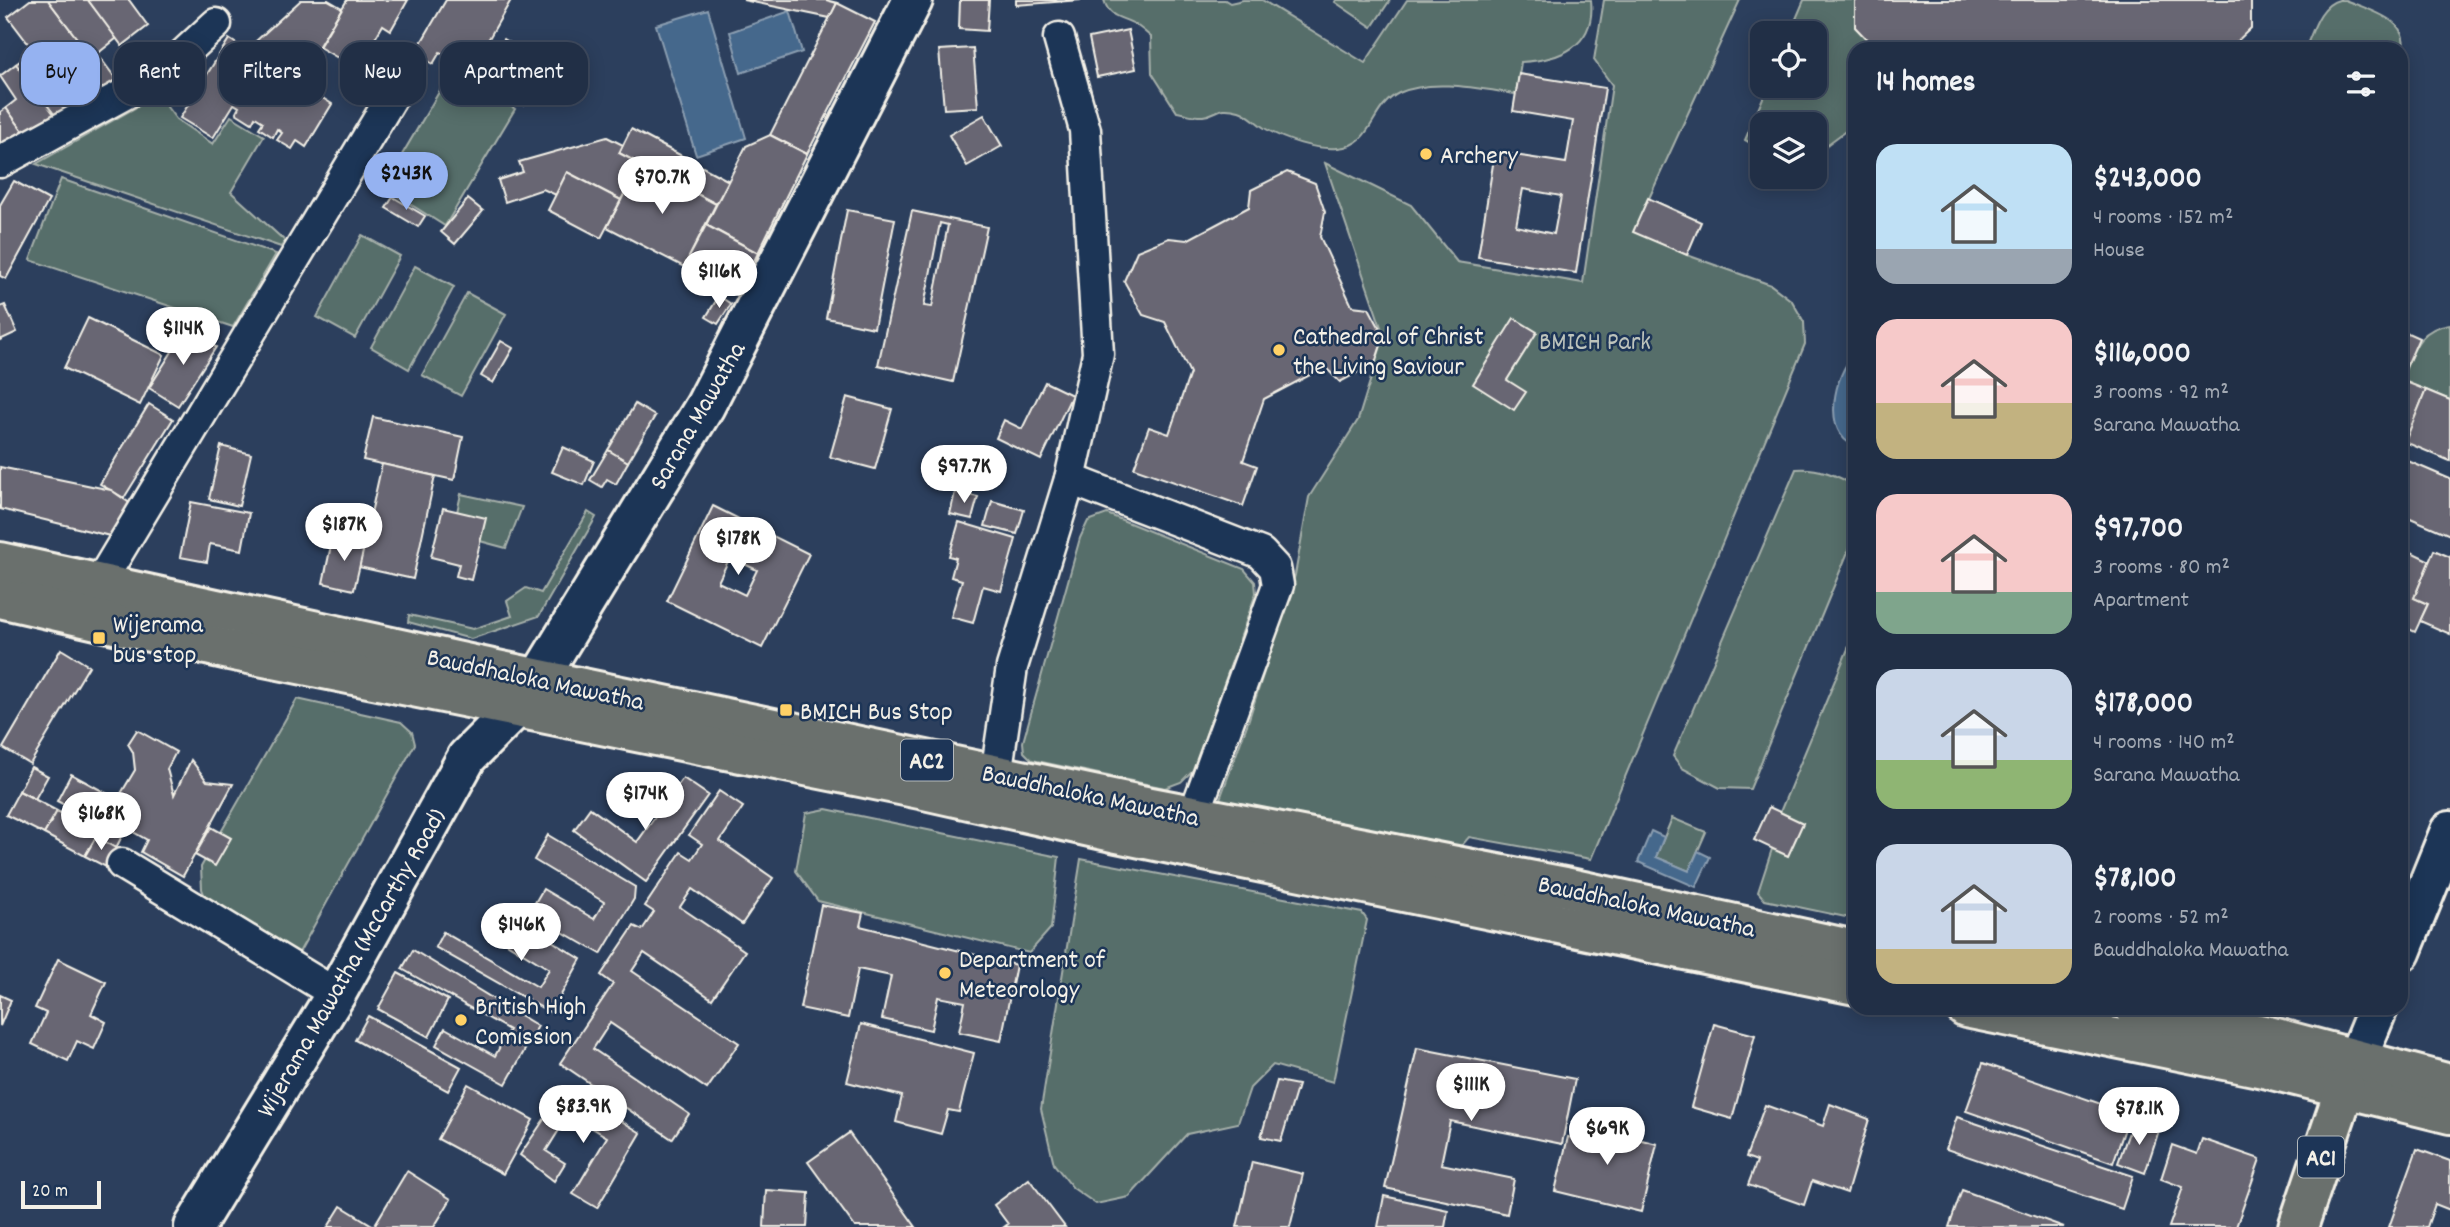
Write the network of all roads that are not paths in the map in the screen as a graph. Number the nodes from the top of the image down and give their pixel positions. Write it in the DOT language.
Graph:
graph roads {
  1 [pos="913,0"];
  2 [pos="216,24"];
  3 [pos="1059,38"];
  4 [pos="387,105"];
  5 [pos="0,162"];
  6 [pos="1070,479"];
  7 [pos="0,562"];
  8 [pos="99,584"];
  9 [pos="0,598"];
  10 [pos="528,693"];
  11 [pos="996,775"];
  12 [pos="1192,831"];
  13 [pos="2450,831"];
  14 [pos="122,864"];
  15 [pos="2408,935"];
  16 [pos="1848,948"];
  17 [pos="1848,983"];
  18 [pos="336,994"];
  19 [pos="2001,1015"];
  20 [pos="2168,1015"];
  21 [pos="2375,1015"];
  22 [pos="2351,1074"];
  23 [pos="2450,1084"];
  24 [pos="2450,1114"];
  25 [pos="194,1227"];
  26 [pos="2298,1227"];
  1 -- 10 [label="street, Sarana Mawatha"];
  2 -- 5 [label="street"];
  3 -- 6 [label="street"];
  4 -- 8 [label="street"];
  6 -- 11 [label="street"];
  6 -- 12 [label="street"];
  7 -- 8 [label="main road, Bauddhaloka Mawatha / AC2"];
  8 -- 10 [label="main road, Bauddhaloka Mawatha / AC2"];
  9 -- 10 [label="main road, Bauddhaloka Mawatha / AC2"];
  10 -- 11 [label="main road, Bauddhaloka Mawatha / AC2"];
  10 -- 12 [label="main road, Bauddhaloka Mawatha / AC2"];
  10 -- 18 [label="street, Wijerama Mawatha (McCarthy Road)"];
  11 -- 12 [label="main road, Bauddhaloka Mawatha / AC2"];
  12 -- 16 [label="main road, Bauddhaloka Mawatha / AC2"];
  12 -- 17 [label="main road, Bauddhaloka Mawatha / AC2"];
  13 -- 15 [label="street"];
  14 -- 18 [label="street"];
  18 -- 25 [label="street, Wijerama Mawatha (McCarthy Road)"];
  19 -- 22 [label="main road"];
  20 -- 22 [label="main road"];
  21 -- 22 [label="street"];
  22 -- 23 [label="main road"];
  22 -- 24 [label="main road"];
  22 -- 26 [label="main road, AC1"];
}
